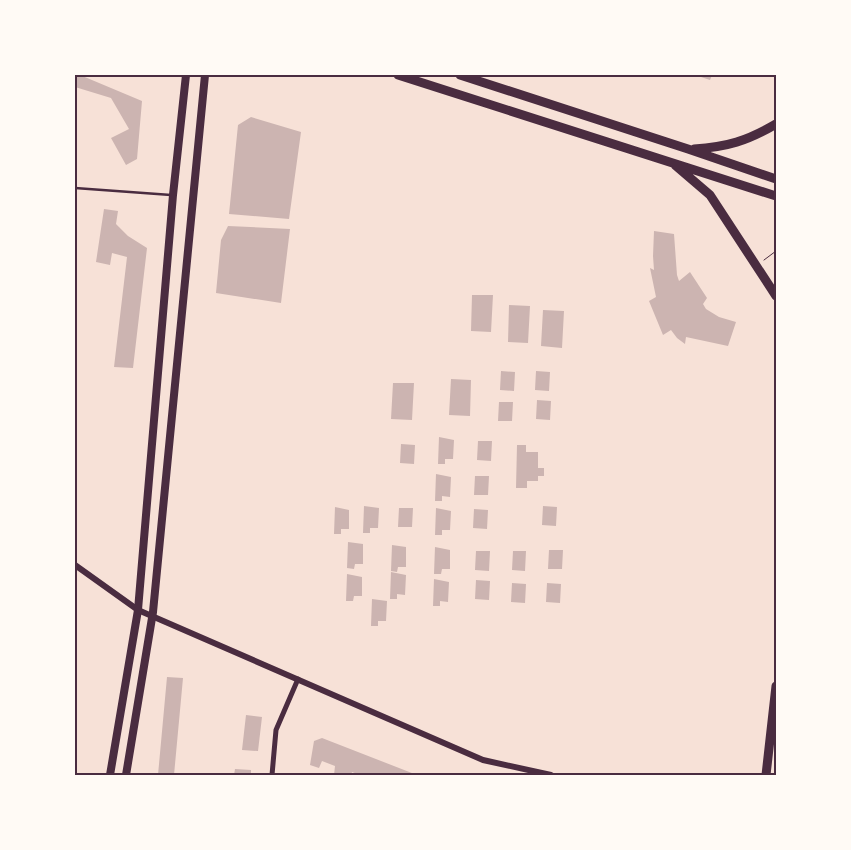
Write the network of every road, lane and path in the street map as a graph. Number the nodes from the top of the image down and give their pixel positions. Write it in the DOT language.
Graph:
graph roads {
  1 [pos="186,75"];
  2 [pos="205,75"];
  3 [pos="398,75"];
  4 [pos="460,75"];
  5 [pos="776,124"];
  6 [pos="688,149"];
  7 [pos="671,162"];
  8 [pos="776,180"];
  9 [pos="75,188"];
  10 [pos="172,195"];
  11 [pos="776,196"];
  12 [pos="776,251"];
  13 [pos="764,260"];
  14 [pos="776,296"];
  15 [pos="75,566"];
  16 [pos="138,610"];
  17 [pos="153,617"];
  18 [pos="298,679"];
  19 [pos="776,686"];
  20 [pos="110,775"];
  21 [pos="126,775"];
  22 [pos="272,775"];
  23 [pos="551,775"];
  24 [pos="766,775"];
  1 -- 10 [label="main road"];
  2 -- 17 [label="main road"];
  3 -- 7 [label="main road"];
  4 -- 6 [label="main road"];
  5 -- 6 [label="main road"];
  6 -- 8 [label="main road"];
  7 -- 11 [label="main road"];
  7 -- 14 [label="main road"];
  9 -- 10 [label="lane"];
  10 -- 16 [label="main road"];
  12 -- 13 [label="path"];
  15 -- 16 [label="street"];
  16 -- 17 [label="street"];
  16 -- 20 [label="main road"];
  17 -- 18 [label="street"];
  17 -- 21 [label="main road"];
  18 -- 22 [label="street"];
  18 -- 23 [label="street"];
  19 -- 24 [label="main road"];
}
